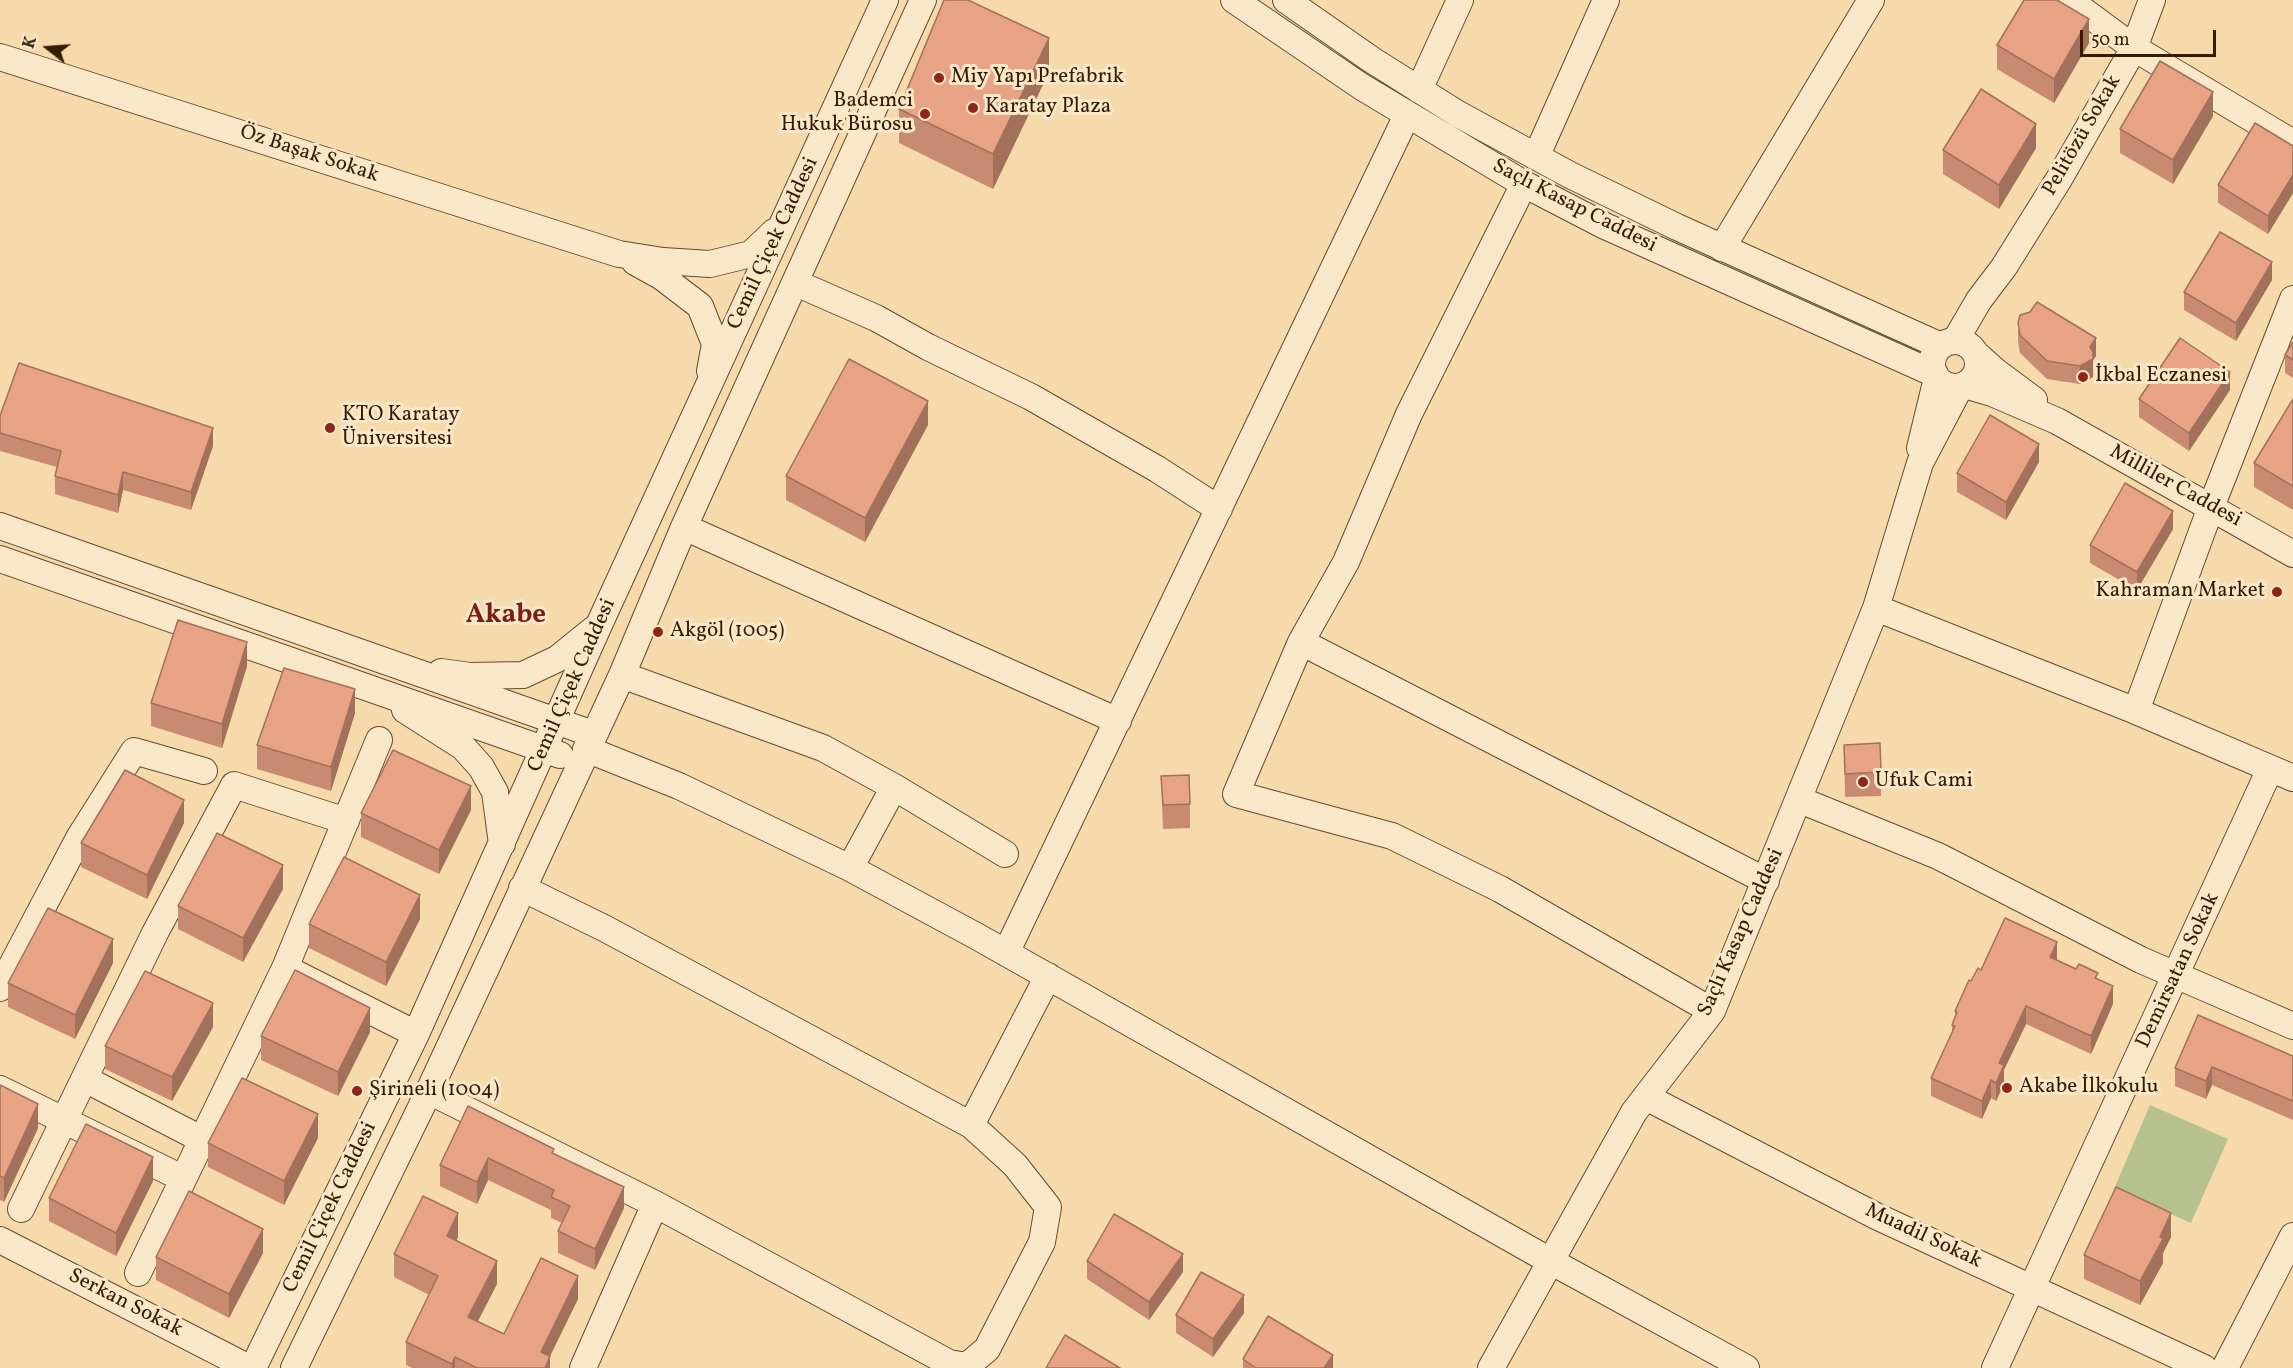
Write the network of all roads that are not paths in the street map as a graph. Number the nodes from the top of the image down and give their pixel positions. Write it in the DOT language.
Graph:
graph roads {
  1 [pos="885,0"];
  2 [pos="923,0"];
  3 [pos="1234,0"];
  4 [pos="1286,0"];
  5 [pos="1460,0"];
  6 [pos="1606,0"];
  7 [pos="1871,0"];
  8 [pos="2069,0"];
  9 [pos="2152,0"];
  10 [pos="2134,48"];
  11 [pos="0,57"];
  12 [pos="1419,90"];
  13 [pos="1407,115"];
  14 [pos="2293,143"];
  15 [pos="1536,157"];
  16 [pos="1524,184"];
  17 [pos="784,223"];
  18 [pos="1722,248"];
  19 [pos="619,254"];
  20 [pos="796,283"];
  21 [pos="2293,299"];
  22 [pos="1961,347"];
  23 [pos="1949,381"];
  24 [pos="706,397"];
  25 [pos="2057,420"];
  26 [pos="2211,507"];
  27 [pos="1219,509"];
  28 [pos="0,526"];
  29 [pos="684,527"];
  30 [pos="2293,555"];
  31 [pos="0,559"];
  32 [pos="1876,608"];
  33 [pos="599,625"];
  34 [pos="1301,642"];
  35 [pos="396,667"];
  36 [pos="622,675"];
  37 [pos="366,686"];
  38 [pos="2136,711"];
  39 [pos="1118,721"];
  40 [pos="555,722"];
  41 [pos="379,740"];
  42 [pos="545,749"];
  43 [pos="586,749"];
  44 [pos="204,771"];
  45 [pos="2282,773"];
  46 [pos="894,787"];
  47 [pos="1800,800"];
  48 [pos="346,821"];
  49 [pos="502,844"];
  50 [pos="1005,854"];
  51 [pos="850,868"];
  52 [pos="1766,881"];
  53 [pos="522,888"];
  54 [pos="1006,953"];
  55 [pos="285,968"];
  56 [pos="2177,975"];
  57 [pos="1048,976"];
  58 [pos="0,988"];
  59 [pos="1712,1011"];
  60 [pos="2293,1026"];
  61 [pos="416,1034"];
  62 [pos="85,1079"];
  63 [pos="0,1089"];
  64 [pos="429,1091"];
  65 [pos="1646,1097"];
  66 [pos="64,1120"];
  67 [pos="971,1125"];
  68 [pos="201,1139"];
  69 [pos="182,1178"];
  70 [pos="655,1204"];
  71 [pos="21,1209"];
  72 [pos="2293,1236"];
  73 [pos="0,1240"];
  74 [pos="1551,1262"];
  75 [pos="138,1273"];
  76 [pos="2031,1288"];
  77 [pos="251,1368"];
  78 [pos="294,1368"];
  79 [pos="583,1368"];
  80 [pos="1491,1368"];
  81 [pos="1746,1368"];
  82 [pos="1995,1368"];
  83 [pos="2204,1368"];
  84 [pos="2225,1368"];
  1 -- 17 [label="street, Cemil Çiçek Caddesi"];
  2 -- 20 [label="street, Cemil Çiçek Caddesi"];
  3 -- 13 [label="street, Saçlı Kasap Caddesi"];
  4 -- 12 [label="street, Saçlı Kasap Caddesi"];
  5 -- 12 [label="street"];
  6 -- 15 [label="street"];
  7 -- 18 [label="street"];
  8 -- 10 [label="street"];
  9 -- 10 [label="street, Pelitözü Sokak"];
  10 -- 14 [label="street"];
  10 -- 22 [label="street, Pelitözü Sokak"];
  11 -- 19 [label="street, Öz Başak Sokak"];
  12 -- 15 [label="street, Saçlı Kasap Caddesi"];
  13 -- 16 [label="street, Saçlı Kasap Caddesi"];
  13 -- 27 [label="street"];
  15 -- 18 [label="street, Saçlı Kasap Caddesi"];
  16 -- 23 [label="street, Saçlı Kasap Caddesi"];
  16 -- 34 [label="street"];
  17 -- 19 [label="street"];
  17 -- 24 [label="street, Cemil Çiçek Caddesi"];
  18 -- 22 [label="street, Saçlı Kasap Caddesi"];
  19 -- 24 [label="street"];
  20 -- 27 [label="street"];
  20 -- 29 [label="street, Cemil Çiçek Caddesi"];
  21 -- 26 [label="street"];
  22 -- 23 [label="street"];
  22 -- 23 [label="street"];
  22 -- 25 [label="street, Milliler Caddesi"];
  23 -- 25 [label="street, Milliler Caddesi"];
  23 -- 32 [label="street, Saçlı Kasap Caddesi"];
  24 -- 33 [label="street, Cemil Çiçek Caddesi"];
  25 -- 26 [label="street, Milliler Caddesi"];
  26 -- 30 [label="street, Milliler Caddesi"];
  26 -- 38 [label="street"];
  27 -- 39 [label="street"];
  28 -- 35 [label="street"];
  29 -- 36 [label="street, Cemil Çiçek Caddesi"];
  29 -- 39 [label="street"];
  31 -- 37 [label="street"];
  32 -- 38 [label="street"];
  32 -- 47 [label="street, Saçlı Kasap Caddesi"];
  33 -- 35 [label="street"];
  33 -- 40 [label="street, Cemil Çiçek Caddesi"];
  34 -- 52 [label="street"];
  34 -- 59 [label="street"];
  35 -- 40 [label="street"];
  36 -- 43 [label="street, Cemil Çiçek Caddesi"];
  36 -- 46 [label="street"];
  37 -- 42 [label="street"];
  37 -- 49 [label="street"];
  38 -- 45 [label="street"];
  39 -- 54 [label="street"];
  40 -- 42 [label="street, Cemil Çiçek Caddesi"];
  40 -- 43 [label="street"];
  41 -- 48 [label="street"];
  42 -- 43 [label="street"];
  42 -- 49 [label="street, Cemil Çiçek Caddesi"];
  43 -- 51 [label="street"];
  43 -- 53 [label="street, Cemil Çiçek Caddesi"];
  44 -- 58 [label="street"];
  45 -- 56 [label="street, Demirsatan Sokak"];
  46 -- 50 [label="street"];
  46 -- 51 [label="street"];
  47 -- 52 [label="street, Saçlı Kasap Caddesi"];
  47 -- 56 [label="street"];
  48 -- 55 [label="street"];
  48 -- 62 [label="street"];
  49 -- 61 [label="street, Cemil Çiçek Caddesi"];
  51 -- 54 [label="street"];
  52 -- 59 [label="street, Saçlı Kasap Caddesi"];
  53 -- 64 [label="street, Cemil Çiçek Caddesi"];
  53 -- 67 [label="street"];
  54 -- 57 [label="street"];
  55 -- 61 [label="street"];
  55 -- 68 [label="street"];
  56 -- 60 [label="street"];
  56 -- 76 [label="street, Demirsatan Sokak"];
  57 -- 67 [label="street"];
  57 -- 74 [label="street"];
  59 -- 65 [label="street, Saçlı Kasap Caddesi"];
  61 -- 77 [label="street, Cemil Çiçek Caddesi"];
  62 -- 66 [label="street"];
  62 -- 68 [label="street"];
  63 -- 66 [label="street"];
  64 -- 70 [label="street"];
  64 -- 78 [label="street, Cemil Çiçek Caddesi"];
  65 -- 74 [label="street, Saçlı Kasap Caddesi"];
  65 -- 76 [label="street, Muadil Sokak"];
  66 -- 69 [label="street"];
  66 -- 71 [label="street"];
  67 -- 70 [label="street"];
  68 -- 69 [label="street"];
  69 -- 75 [label="street"];
  70 -- 79 [label="street"];
  72 -- 84 [label="street"];
  73 -- 77 [label="street, Serkan Sokak"];
  74 -- 80 [label="street, Saçlı Kasap Caddesi"];
  74 -- 81 [label="street"];
  76 -- 82 [label="street, Demirsatan Sokak"];
  76 -- 83 [label="street, Muadil Sokak"];
}
